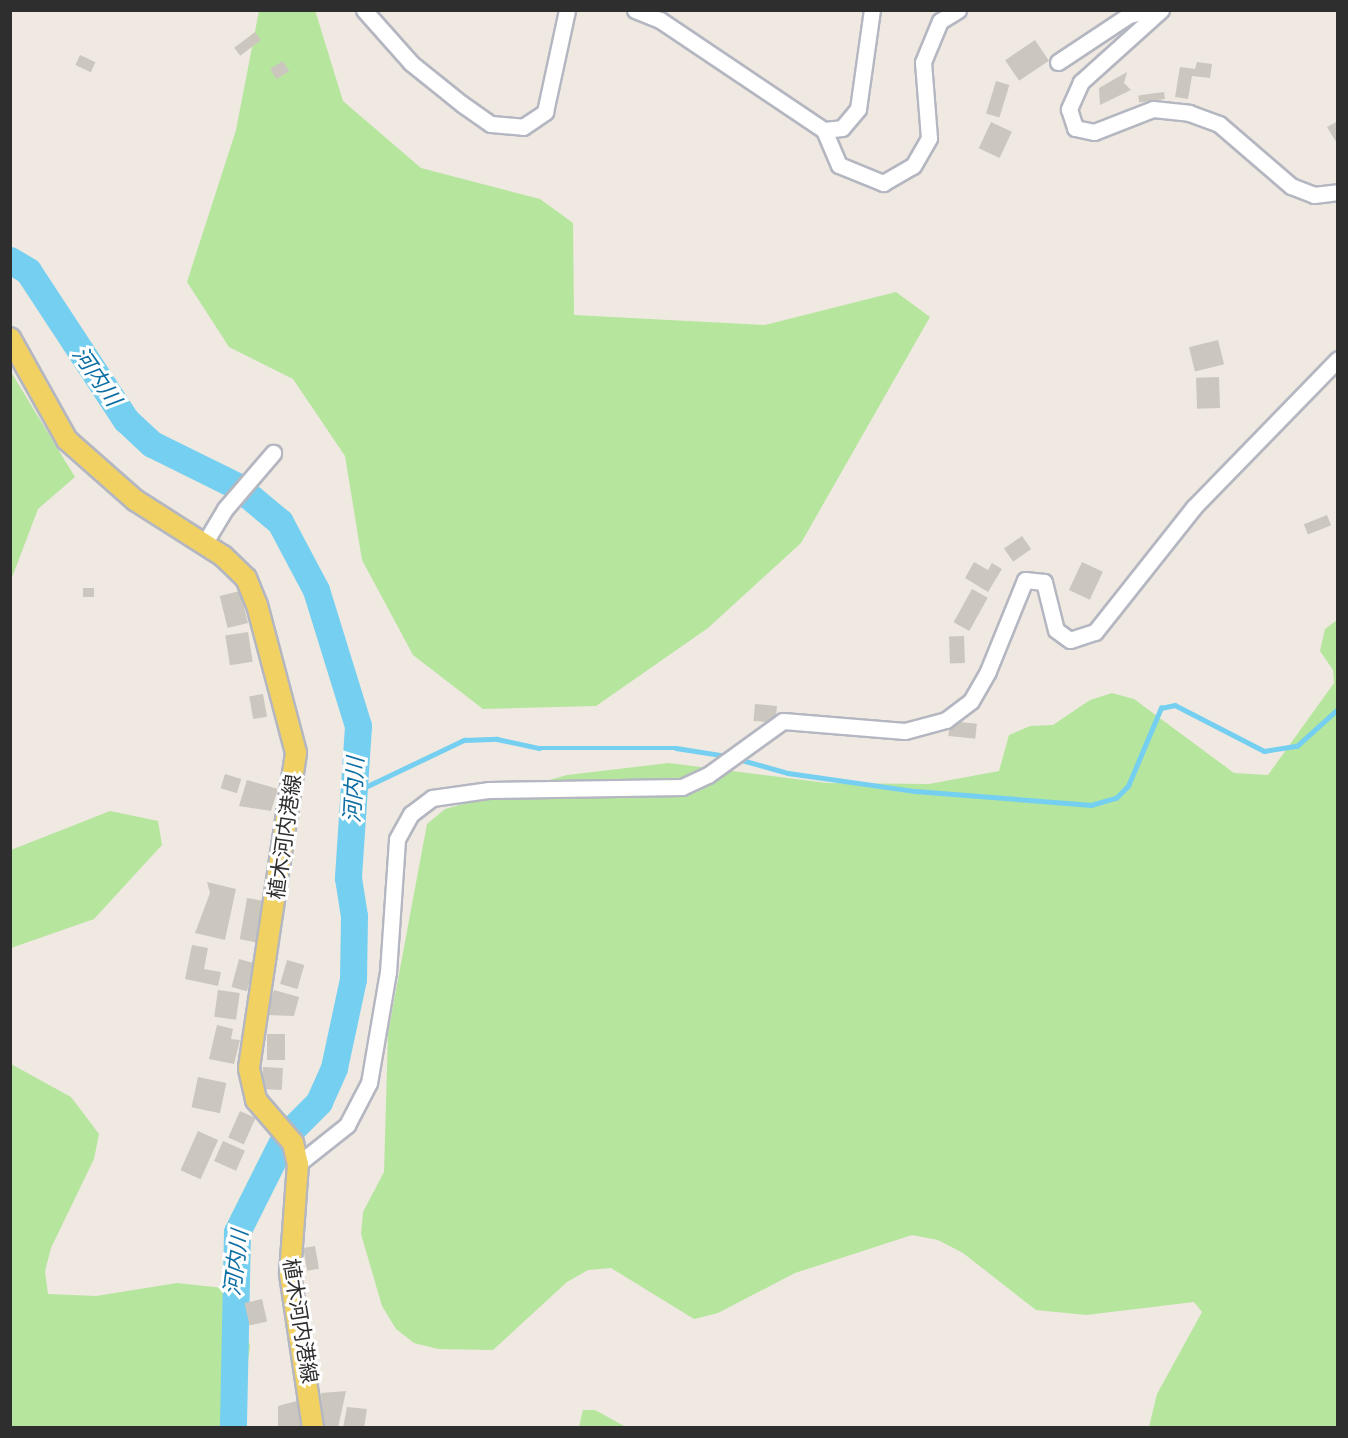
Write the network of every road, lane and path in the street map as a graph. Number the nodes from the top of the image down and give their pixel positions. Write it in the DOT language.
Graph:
graph roads {
  1 [pos="364,10"];
  2 [pos="567,10"];
  3 [pos="634,10"];
  4 [pos="872,10"];
  5 [pos="957,10"];
  6 [pos="1150,10"];
  7 [pos="1161,10"];
  8 [pos="1058,62"];
  9 [pos="824,130"];
  10 [pos="1338,192"];
  11 [pos="10,338"];
  12 [pos="1338,359"];
  13 [pos="273,453"];
  14 [pos="204,544"];
  15 [pos="298,1164"];
  16 [pos="313,1428"];
  1 -- 2 [label="street"];
  3 -- 9 [label="street"];
  4 -- 9 [label="street"];
  5 -- 9 [label="street"];
  6 -- 8 [label="street"];
  7 -- 10 [label="street"];
  11 -- 14 [label="main road, 植木河内港線"];
  12 -- 15 [label="street"];
  13 -- 14 [label="street"];
  14 -- 15 [label="main road, 植木河内港線"];
  15 -- 16 [label="main road, 植木河内港線"];
}
